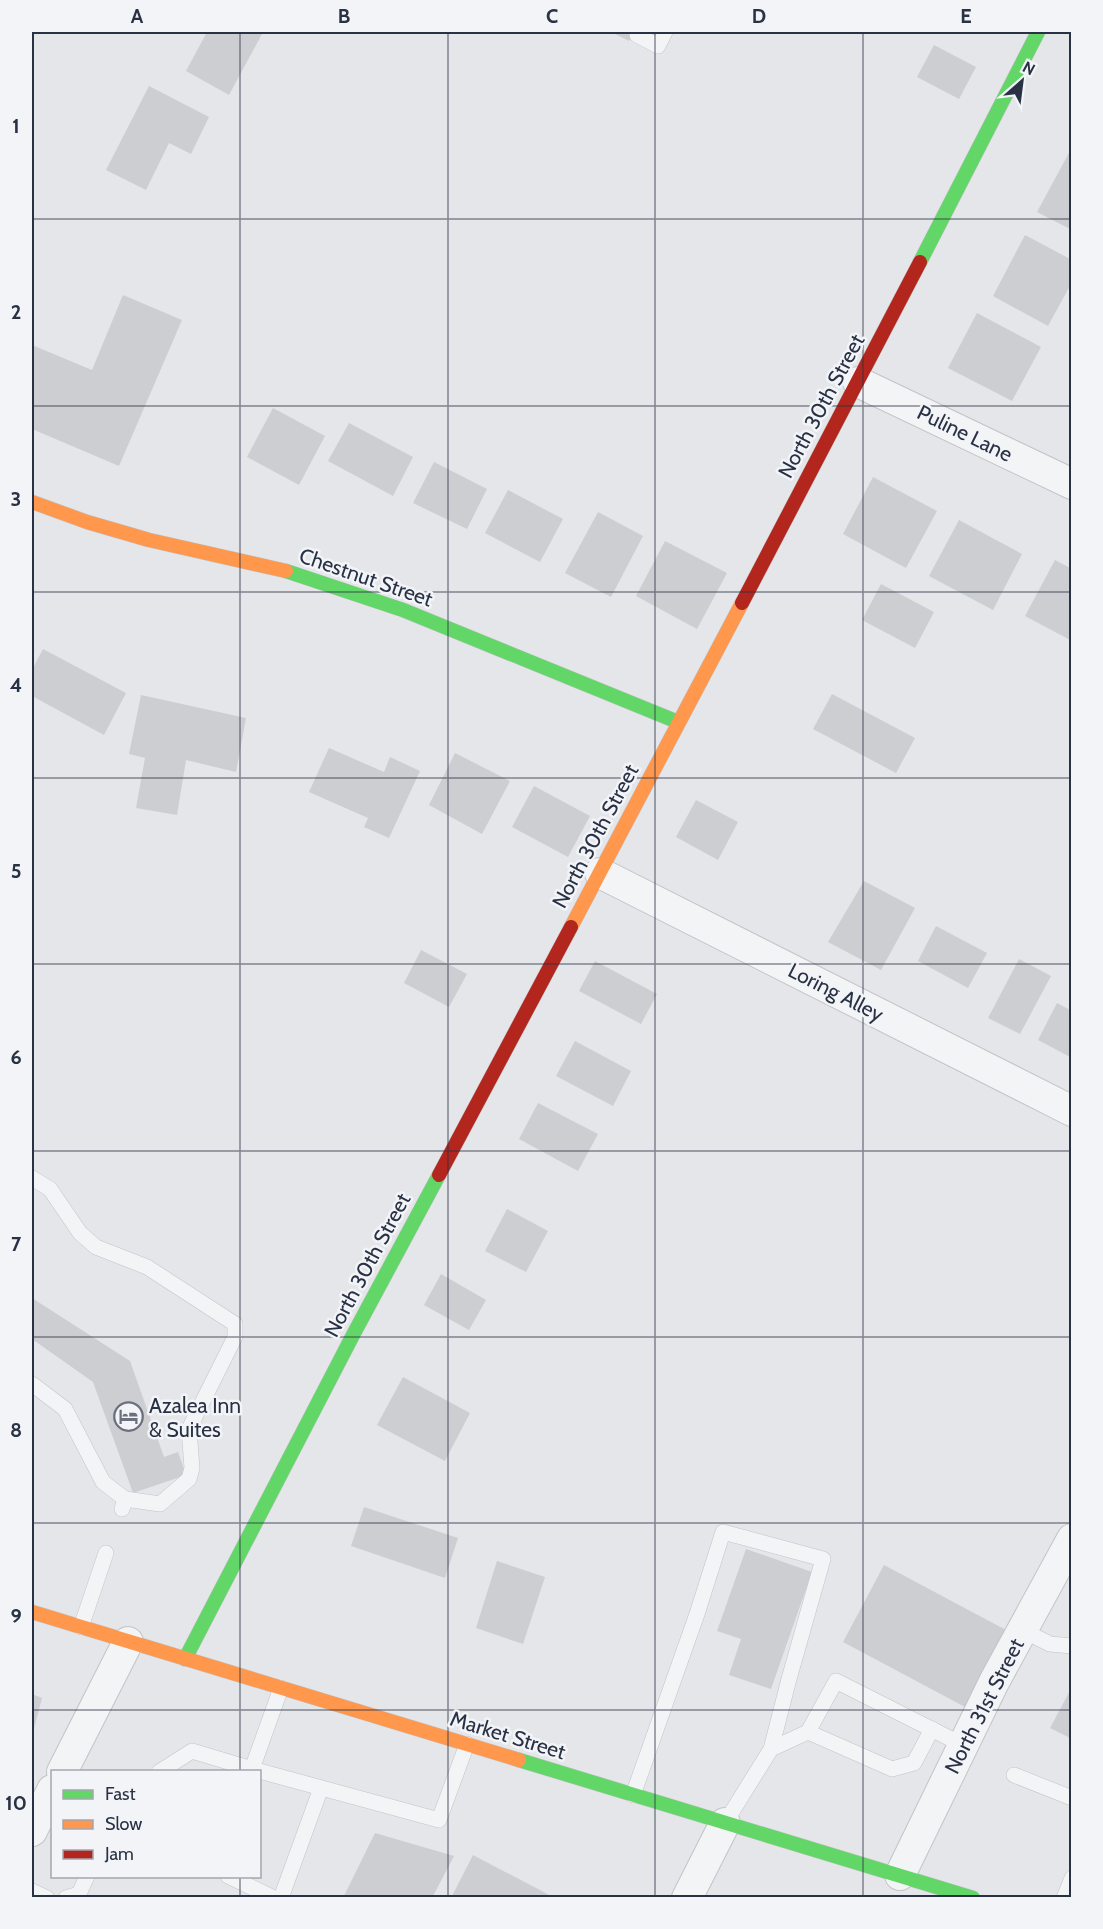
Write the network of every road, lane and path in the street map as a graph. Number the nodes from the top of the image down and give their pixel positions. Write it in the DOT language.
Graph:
graph roads {
  1 [pos="665,32"];
  2 [pos="1038,32"];
  3 [pos="637,35"];
  4 [pos="858,382"];
  5 [pos="1071,484"];
  6 [pos="32,502"];
  7 [pos="678,722"];
  8 [pos="600,873"];
  9 [pos="1071,1111"];
  10 [pos="32,1178"];
  11 [pos="32,1384"];
  12 [pos="1071,1539"];
  13 [pos="106,1553"];
  14 [pos="32,1612"];
  15 [pos="81,1627"];
  16 [pos="1022,1630"];
  17 [pos="128,1642"];
  18 [pos="1071,1646"];
  19 [pos="185,1659"];
  20 [pos="281,1688"];
  21 [pos="932,1729"];
  22 [pos="807,1731"];
  23 [pos="467,1744"];
  24 [pos="963,1745"];
  25 [pos="771,1749"];
  26 [pos="252,1769"];
  27 [pos="63,1770"];
  28 [pos="162,1770"];
  29 [pos="256,1770"];
  30 [pos="261,1771"];
  31 [pos="1014,1775"];
  32 [pos="321,1788"];
  33 [pos="51,1793"];
  34 [pos="633,1795"];
  35 [pos="1071,1798"];
  36 [pos="725,1823"];
  37 [pos="32,1831"];
  38 [pos="900,1875"];
  39 [pos="86,1878"];
  40 [pos="232,1878"];
  41 [pos="1071,1878"];
  42 [pos="32,1891"];
  43 [pos="77,1896"];
  44 [pos="47,1898"];
  45 [pos="274,1898"];
  46 [pos="281,1898"];
  47 [pos="687,1898"];
  48 [pos="972,1898"];
  49 [pos="1064,1898"];
  1 -- 3 [label="lane"];
  2 -- 4 [label="street, North 30th Street"];
  4 -- 5 [label="street, Puline Lane"];
  4 -- 7 [label="street, North 30th Street"];
  6 -- 7 [label="street, Chestnut Street"];
  7 -- 8 [label="street, North 30th Street"];
  8 -- 9 [label="street, Loring Alley"];
  8 -- 19 [label="street, North 30th Street"];
  10 -- 11 [label="lane"];
  12 -- 16 [label="street, North 31st Street"];
  13 -- 15 [label="lane"];
  14 -- 15 [label="street, Market Street"];
  15 -- 17 [label="street, Market Street"];
  16 -- 18 [label="lane"];
  16 -- 24 [label="street, North 31st Street"];
  17 -- 19 [label="street, Market Street"];
  17 -- 27 [label="street"];
  19 -- 20 [label="street, Market Street"];
  20 -- 23 [label="street, Market Street"];
  20 -- 26 [label="lane"];
  21 -- 22 [label="lane"];
  21 -- 22 [label="lane"];
  21 -- 24 [label="lane"];
  22 -- 25 [label="lane"];
  23 -- 32 [label="lane"];
  23 -- 34 [label="street, Market Street"];
  24 -- 38 [label="street, North 31st Street"];
  25 -- 34 [label="lane"];
  25 -- 36 [label="lane"];
  26 -- 28 [label="lane"];
  26 -- 29 [label="lane"];
  30 -- 32 [label="lane"];
  31 -- 35 [label="lane"];
  32 -- 46 [label="lane"];
  33 -- 37 [label="street"];
  34 -- 36 [label="street, Market Street"];
  36 -- 38 [label="street, Market Street"];
  36 -- 47 [label="street"];
  38 -- 48 [label="street, Market Street"];
  39 -- 43 [label="lane"];
  40 -- 45 [label="lane"];
  41 -- 49 [label="lane"];
  42 -- 44 [label="lane"];
}
